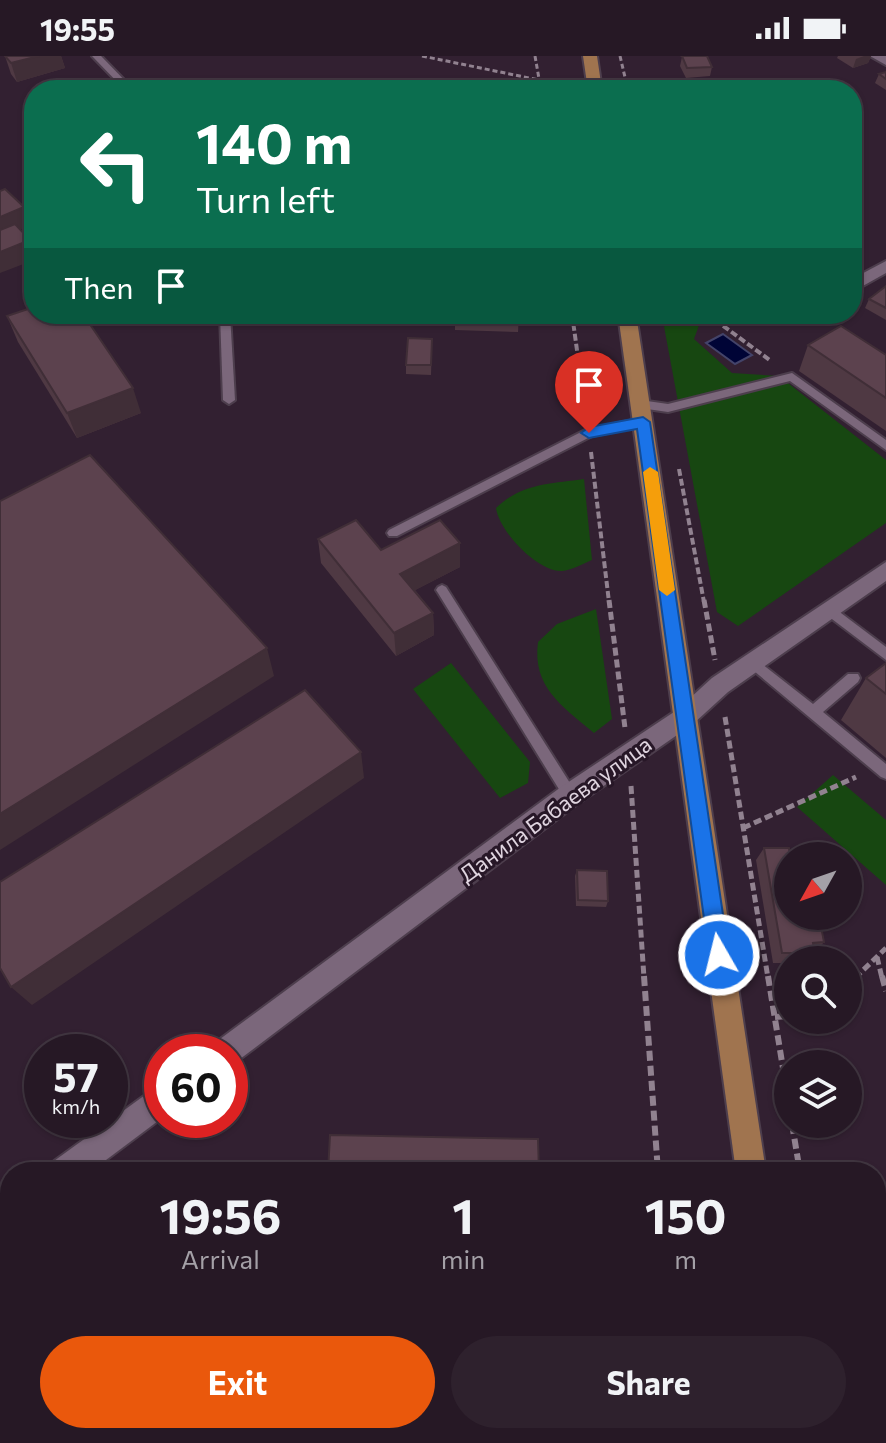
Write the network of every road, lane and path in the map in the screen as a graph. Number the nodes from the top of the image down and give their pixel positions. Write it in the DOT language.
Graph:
graph roads {
  1 [pos="96,56"];
  2 [pos="422,56"];
  3 [pos="535,56"];
  4 [pos="590,56"];
  5 [pos="620,56"];
  6 [pos="877,56"];
  7 [pos="886,61"];
  8 [pos="120,80"];
  9 [pos="539,80"];
  10 [pos="594,80"];
  11 [pos="626,80"];
  12 [pos="886,266"];
  13 [pos="862,281"];
  14 [pos="225,324"];
  15 [pos="629,324"];
  16 [pos="720,324"];
  17 [pos="792,377"];
  18 [pos="229,400"];
  19 [pos="642,413"];
  20 [pos="886,446"];
  21 [pos="679,468"];
  22 [pos="393,533"];
  23 [pos="886,570"];
  24 [pos="442,590"];
  25 [pos="829,609"];
  26 [pos="886,655"];
  27 [pos="753,662"];
  28 [pos="853,678"];
  29 [pos="720,685"];
  30 [pos="813,712"];
  31 [pos="685,717"];
  32 [pos="882,770"];
  33 [pos="570,795"];
  34 [pos="743,828"];
  35 [pos="886,948"];
  36 [pos="877,956"];
  37 [pos="862,970"];
  38 [pos="886,991"];
  39 [pos="774,1011"];
  40 [pos="248,1036"];
  41 [pos="144,1113"];
  42 [pos="794,1138"];
  43 [pos="78,1162"];
  44 [pos="750,1162"];
  45 [pos="798,1162"];
  1 -- 8 [label="lane"];
  2 -- 9 [label="path"];
  3 -- 9 [label="path"];
  4 -- 10 [label="main road"];
  5 -- 11 [label="path"];
  6 -- 7 [label="street"];
  12 -- 13 [label="street"];
  14 -- 18 [label="lane"];
  15 -- 19 [label="main road"];
  16 -- 17 [label="path"];
  17 -- 19 [label="lane"];
  17 -- 20 [label="lane"];
  19 -- 22 [label="lane"];
  19 -- 31 [label="main road"];
  21 -- 29 [label="path"];
  23 -- 25 [label="street, Данила Бабаева улица"];
  24 -- 33 [label="lane"];
  25 -- 26 [label="lane"];
  25 -- 27 [label="street, Данила Бабаева улица"];
  27 -- 29 [label="street, Данила Бабаева улица"];
  27 -- 30 [label="lane"];
  28 -- 30 [label="lane"];
  29 -- 31 [label="street, Данила Бабаева улица"];
  29 -- 34 [label="path"];
  30 -- 32 [label="lane"];
  31 -- 33 [label="street, Данила Бабаева улица"];
  31 -- 44 [label="main road"];
  32 -- 34 [label="path"];
  33 -- 40 [label="street, Данила Бабаева улица"];
  34 -- 39 [label="path"];
  35 -- 36 [label="path"];
  36 -- 37 [label="path"];
  36 -- 38 [label="path"];
  41 -- 43 [label="street"];
  42 -- 45 [label="path"];
}
